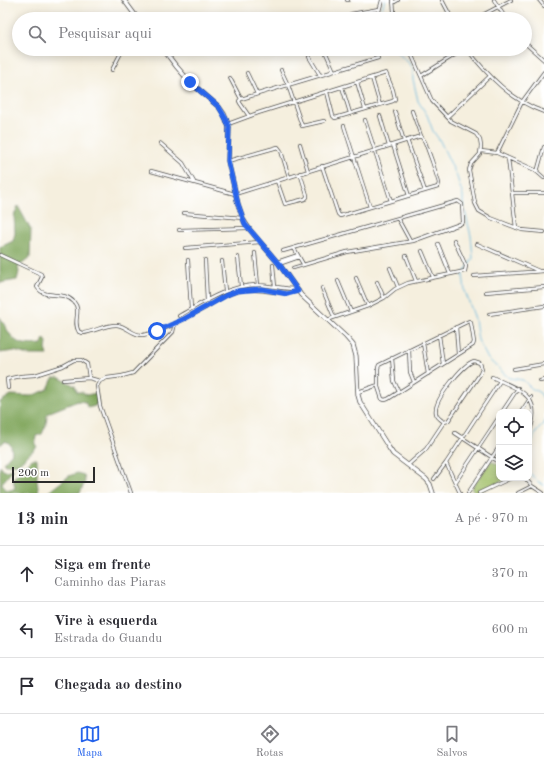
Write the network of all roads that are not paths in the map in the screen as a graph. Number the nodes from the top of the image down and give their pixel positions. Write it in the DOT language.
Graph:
graph roads {
  1 [pos="124,0"];
  2 [pos="382,0"];
  3 [pos="398,0"];
  4 [pos="442,0"];
  5 [pos="494,0"];
  6 [pos="510,0"];
  7 [pos="539,0"];
  8 [pos="393,1"];
  9 [pos="544,6"];
  10 [pos="498,7"];
  11 [pos="379,9"];
  12 [pos="133,12"];
  13 [pos="362,12"];
  14 [pos="378,12"];
  15 [pos="394,12"];
  16 [pos="448,12"];
  17 [pos="488,12"];
  18 [pos="501,12"];
  19 [pos="532,49"];
  20 [pos="120,56"];
  21 [pos="168,56"];
  22 [pos="327,56"];
  23 [pos="412,56"];
  24 [pos="453,56"];
  25 [pos="473,56"];
  26 [pos="309,57"];
  27 [pos="378,58"];
  28 [pos="544,60"];
  29 [pos="112,70"];
  30 [pos="281,70"];
  31 [pos="334,71"];
  32 [pos="544,72"];
  33 [pos="247,73"];
  34 [pos="320,75"];
  35 [pos="421,76"];
  36 [pos="490,76"];
  37 [pos="230,78"];
  38 [pos="372,78"];
  39 [pos="357,82"];
  40 [pos="288,85"];
  41 [pos="342,87"];
  42 [pos="326,92"];
  43 [pos="257,94"];
  44 [pos="241,99"];
  45 [pos="294,102"];
  46 [pos="522,102"];
  47 [pos="380,105"];
  48 [pos="365,109"];
  49 [pos="412,111"];
  50 [pos="395,112"];
  51 [pos="544,112"];
  52 [pos="350,113"];
  53 [pos="249,116"];
  54 [pos="380,116"];
  55 [pos="447,117"];
  56 [pos="365,120"];
  57 [pos="324,121"];
  58 [pos="228,124"];
  59 [pos="344,126"];
  60 [pos="421,136"];
  61 [pos="406,141"];
  62 [pos="160,143"];
  63 [pos="300,144"];
  64 [pos="391,145"];
  65 [pos="544,147"];
  66 [pos="375,150"];
  67 [pos="481,151"];
  68 [pos="497,153"];
  69 [pos="353,157"];
  70 [pos="508,158"];
  71 [pos="228,161"];
  72 [pos="322,166"];
  73 [pos="151,170"];
  74 [pos="308,171"];
  75 [pos="537,172"];
  76 [pos="300,173"];
  77 [pos="289,177"];
  78 [pos="544,178"];
  79 [pos="277,180"];
  80 [pos="195,182"];
  81 [pos="425,191"];
  82 [pos="512,193"];
  83 [pos="544,193"];
  84 [pos="235,194"];
  85 [pos="409,196"];
  86 [pos="391,201"];
  87 [pos="370,207"];
  88 [pos="184,213"];
  89 [pos="243,218"];
  90 [pos="398,218"];
  91 [pos="248,228"];
  92 [pos="516,228"];
  93 [pos="179,230"];
  94 [pos="544,232"];
  95 [pos="454,240"];
  96 [pos="410,241"];
  97 [pos="261,242"];
  98 [pos="438,244"];
  99 [pos="477,244"];
  100 [pos="185,248"];
  101 [pos="294,248"];
  102 [pos="283,251"];
  103 [pos="422,251"];
  104 [pos="255,253"];
  105 [pos="0,255"];
  106 [pos="298,256"];
  107 [pos="406,256"];
  108 [pos="238,257"];
  109 [pos="188,260"];
  110 [pos="204,260"];
  111 [pos="222,261"];
  112 [pos="278,263"];
  113 [pos="304,264"];
  114 [pos="272,265"];
  115 [pos="293,268"];
  116 [pos="390,268"];
  117 [pos="543,271"];
  118 [pos="450,274"];
  119 [pos="474,276"];
  120 [pos="433,277"];
  121 [pos="356,278"];
  122 [pos="338,281"];
  123 [pos="416,281"];
  124 [pos="377,282"];
  125 [pos="258,285"];
  126 [pos="241,286"];
  127 [pos="274,287"];
  128 [pos="398,287"];
  129 [pos="544,287"];
  130 [pos="322,288"];
  131 [pos="298,290"];
  132 [pos="225,291"];
  133 [pos="486,292"];
  134 [pos="384,298"];
  135 [pos="207,301"];
  136 [pos="368,306"];
  137 [pos="544,306"];
  138 [pos="191,309"];
  139 [pos="351,312"];
  140 [pos="489,314"];
  141 [pos="179,316"];
  142 [pos="334,317"];
  143 [pos="328,320"];
  144 [pos="175,322"];
  145 [pos="456,327"];
  146 [pos="439,335"];
  147 [pos="423,343"];
  148 [pos="409,350"];
  149 [pos="458,354"];
  150 [pos="392,358"];
  151 [pos="443,364"];
  152 [pos="544,364"];
  153 [pos="514,369"];
  154 [pos="428,374"];
  155 [pos="492,377"];
  156 [pos="89,378"];
  157 [pos="63,380"];
  158 [pos="100,381"];
  159 [pos="500,381"];
  160 [pos="414,382"];
  161 [pos="378,385"];
  162 [pos="8,388"];
  163 [pos="518,388"];
  164 [pos="358,392"];
  165 [pos="399,392"];
  166 [pos="531,396"];
  167 [pos="504,409"];
  168 [pos="523,409"];
  169 [pos="538,413"];
  170 [pos="537,418"];
  171 [pos="496,421"];
  172 [pos="444,422"];
  173 [pos="532,427"];
  174 [pos="455,433"];
  175 [pos="462,438"];
  176 [pos="478,448"];
  177 [pos="496,451"];
  178 [pos="492,458"];
  179 [pos="496,460"];
  180 [pos="446,463"];
  181 [pos="408,465"];
  182 [pos="434,479"];
  183 [pos="505,481"];
  184 [pos="528,481"];
  185 [pos="455,483"];
  186 [pos="532,486"];
  187 [pos="131,493"];
  188 [pos="433,493"];
  189 [pos="460,493"];
  190 [pos="468,493"];
  191 [pos="479,493"];
  192 [pos="518,493"];
  193 [pos="543,493"];
  1 -- 12 [label="street"];
  2 -- 11 [label="street"];
  3 -- 8 [label="street"];
  4 -- 16 [label="street"];
  5 -- 10 [label="street"];
  6 -- 10 [label="street"];
  7 -- 9 [label="street"];
  8 -- 15 [label="street"];
  10 -- 17 [label="street"];
  10 -- 18 [label="street"];
  11 -- 13 [label="street"];
  11 -- 14 [label="street"];
  19 -- 28 [label="street"];
  20 -- 29 [label="street"];
  21 -- 58 [label="street"];
  22 -- 31 [label="street"];
  23 -- 35 [label="street"];
  24 -- 35 [label="street"];
  25 -- 36 [label="street"];
  26 -- 34 [label="street"];
  27 -- 31 [label="street"];
  30 -- 40 [label="street"];
  31 -- 34 [label="street"];
  32 -- 46 [label="street"];
  33 -- 43 [label="street"];
  34 -- 40 [label="street"];
  35 -- 55 [label="street"];
  36 -- 46 [label="street"];
  36 -- 55 [label="street"];
  37 -- 44 [label="street"];
  38 -- 39 [label="street"];
  38 -- 47 [label="street"];
  38 -- 47 [label="street"];
  39 -- 41 [label="street"];
  39 -- 48 [label="street"];
  40 -- 43 [label="street"];
  40 -- 45 [label="street"];
  41 -- 42 [label="street"];
  41 -- 52 [label="street"];
  42 -- 45 [label="street"];
  42 -- 52 [label="street"];
  43 -- 44 [label="street"];
  44 -- 53 [label="street"];
  45 -- 53 [label="street"];
  45 -- 57 [label="street"];
  46 -- 51 [label="street"];
  46 -- 68 [label="street"];
  47 -- 48 [label="street"];
  48 -- 52 [label="street"];
  49 -- 60 [label="street"];
  50 -- 61 [label="street"];
  53 -- 58 [label="street"];
  54 -- 64 [label="street"];
  55 -- 67 [label="street"];
  56 -- 66 [label="street"];
  58 -- 71 [label="street"];
  59 -- 69 [label="street"];
  60 -- 61 [label="street"];
  60 -- 81 [label="street"];
  61 -- 64 [label="street"];
  61 -- 81 [label="street"];
  62 -- 80 [label="street"];
  63 -- 74 [label="street"];
  64 -- 66 [label="street"];
  64 -- 85 [label="street"];
  65 -- 75 [label="street"];
  66 -- 69 [label="street"];
  66 -- 86 [label="street"];
  67 -- 68 [label="street"];
  67 -- 92 [label="street"];
  68 -- 70 [label="street"];
  69 -- 72 [label="street"];
  69 -- 87 [label="street"];
  70 -- 75 [label="street"];
  70 -- 82 [label="street"];
  71 -- 77 [label="street"];
  71 -- 84 [label="street"];
  72 -- 74 [label="street"];
  72 -- 87 [label="street"];
  73 -- 80 [label="street"];
  74 -- 76 [label="street"];
  75 -- 78 [label="street"];
  76 -- 77 [label="street"];
  76 -- 79 [label="street"];
  77 -- 79 [label="street"];
  79 -- 84 [label="street"];
  80 -- 84 [label="street"];
  81 -- 85 [label="street"];
  82 -- 83 [label="street"];
  82 -- 92 [label="street"];
  84 -- 89 [label="street"];
  85 -- 86 [label="street"];
  86 -- 87 [label="street"];
  88 -- 89 [label="street"];
  89 -- 91 [label="street"];
  90 -- 96 [label="street"];
  90 -- 96 [label="street"];
  90 -- 101 [label="street"];
  91 -- 93 [label="street"];
  91 -- 97 [label="street"];
  92 -- 94 [label="street"];
  95 -- 118 [label="street"];
  96 -- 113 [label="street"];
  97 -- 100 [label="street"];
  97 -- 112 [label="street"];
  98 -- 118 [label="street"];
  99 -- 117 [label="street"];
  101 -- 102 [label="street"];
  101 -- 106 [label="street"];
  103 -- 120 [label="street"];
  104 -- 125 [label="street"];
  105 -- 144 [label="street"];
  106 -- 112 [label="street"];
  106 -- 113 [label="street"];
  107 -- 123 [label="street"];
  108 -- 126 [label="street"];
  109 -- 138 [label="street"];
  110 -- 135 [label="street"];
  111 -- 132 [label="street"];
  112 -- 131 [label="street"];
  113 -- 115 [label="street"];
  114 -- 127 [label="street"];
  116 -- 128 [label="street"];
  117 -- 119 [label="street"];
  118 -- 120 [label="street"];
  120 -- 123 [label="street"];
  121 -- 136 [label="street"];
  122 -- 139 [label="street"];
  123 -- 128 [label="street"];
  124 -- 134 [label="street"];
  125 -- 126 [label="street"];
  125 -- 127 [label="street"];
  126 -- 132 [label="street"];
  127 -- 131 [label="street"];
  128 -- 134 [label="street"];
  129 -- 133 [label="street"];
  130 -- 142 [label="street"];
  131 -- 143 [label="street"];
  131 -- 144 [label="street"];
  132 -- 135 [label="street"];
  134 -- 136 [label="street"];
  135 -- 138 [label="street"];
  136 -- 139 [label="street"];
  137 -- 140 [label="street"];
  138 -- 141 [label="street"];
  139 -- 142 [label="street"];
  142 -- 143 [label="street"];
  143 -- 164 [label="street"];
  144 -- 158 [label="street"];
  145 -- 146 [label="street"];
  145 -- 149 [label="street"];
  145 -- 149 [label="street"];
  146 -- 147 [label="street"];
  146 -- 151 [label="street"];
  147 -- 148 [label="street"];
  147 -- 154 [label="street"];
  148 -- 150 [label="street"];
  148 -- 160 [label="street"];
  149 -- 151 [label="street"];
  150 -- 161 [label="street"];
  150 -- 165 [label="street"];
  151 -- 154 [label="street"];
  152 -- 153 [label="street"];
  154 -- 160 [label="street"];
  155 -- 159 [label="street"];
  156 -- 157 [label="street"];
  156 -- 158 [label="street"];
  156 -- 162 [label="street"];
  158 -- 187 [label="street"];
  159 -- 163 [label="street"];
  159 -- 175 [label="street"];
  160 -- 165 [label="street"];
  161 -- 164 [label="street"];
  161 -- 165 [label="street"];
  163 -- 166 [label="street"];
  163 -- 167 [label="street"];
  164 -- 181 [label="street"];
  166 -- 168 [label="street"];
  166 -- 169 [label="street"];
  170 -- 173 [label="street"];
  171 -- 176 [label="street"];
  172 -- 172 [label="street"];
  172 -- 181 [label="street"];
  174 -- 175 [label="street"];
  175 -- 176 [label="street"];
  175 -- 180 [label="street"];
  176 -- 178 [label="street"];
  176 -- 185 [label="street"];
  177 -- 178 [label="street"];
  178 -- 179 [label="street"];
  178 -- 190 [label="street"];
  180 -- 182 [label="street"];
  180 -- 185 [label="street"];
  181 -- 188 [label="street"];
  183 -- 191 [label="street"];
  184 -- 186 [label="street"];
  185 -- 189 [label="street"];
  186 -- 192 [label="street"];
  186 -- 193 [label="street"];
}
